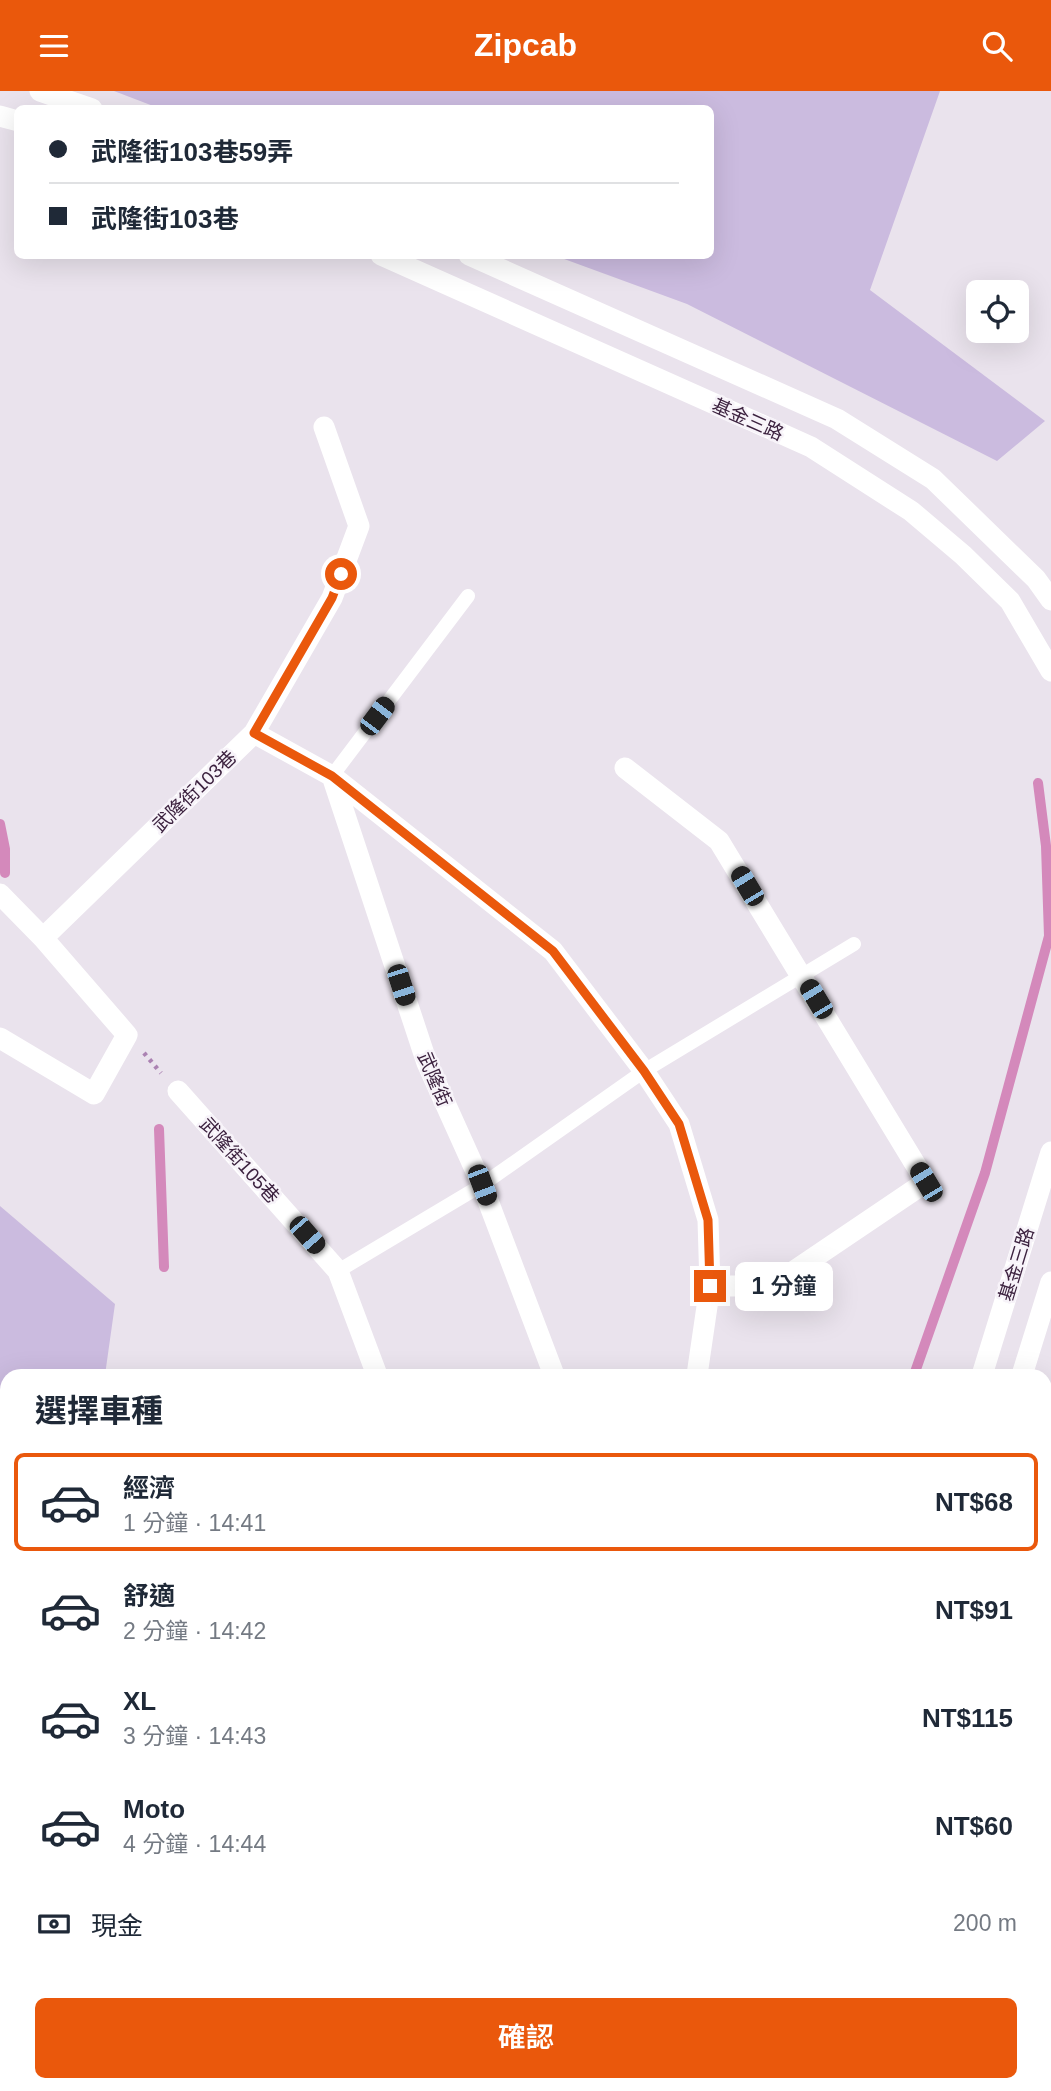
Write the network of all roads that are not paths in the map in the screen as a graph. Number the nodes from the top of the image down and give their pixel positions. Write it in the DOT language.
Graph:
graph roads {
  1 [pos="40,91"];
  2 [pos="80,105"];
  3 [pos="391,259"];
  4 [pos="478,259"];
  5 [pos="324,427"];
  6 [pos="468,596"];
  7 [pos="1051,600"];
  8 [pos="1051,671"];
  9 [pos="254,733"];
  10 [pos="625,768"];
  11 [pos="332,776"];
  12 [pos="0,894"];
  13 [pos="43,938"];
  14 [pos="854,944"];
  15 [pos="802,976"];
  16 [pos="0,1038"];
  17 [pos="644,1071"];
  18 [pos="178,1091"];
  19 [pos="1051,1152"];
  20 [pos="482,1185"];
  21 [pos="338,1271"];
  22 [pos="1051,1283"];
  23 [pos="710,1286"];
  24 [pos="375,1369"];
  25 [pos="552,1369"];
  26 [pos="698,1369"];
  27 [pos="984,1369"];
  28 [pos="1024,1369"];
  1 -- 2 [label="street"];
  3 -- 8 [label="street, 基金三路"];
  4 -- 7 [label="street, 基金三路"];
  5 -- 9 [label="street, 武隆街103巷"];
  6 -- 11 [label="lane"];
  9 -- 11 [label="street"];
  9 -- 13 [label="street, 武隆街103巷"];
  10 -- 15 [label="street"];
  11 -- 17 [label="street"];
  11 -- 20 [label="street, 武隆街"];
  12 -- 13 [label="street"];
  13 -- 16 [label="street"];
  14 -- 15 [label="lane"];
  15 -- 17 [label="lane"];
  15 -- 23 [label="street"];
  17 -- 20 [label="lane"];
  17 -- 23 [label="street"];
  18 -- 21 [label="street, 武隆街105巷"];
  19 -- 27 [label="street, 基金三路"];
  20 -- 21 [label="lane"];
  20 -- 25 [label="street, 武隆街"];
  21 -- 24 [label="street, 武隆街105巷"];
  22 -- 28 [label="street, 基金三路"];
  23 -- 26 [label="street"];
}
